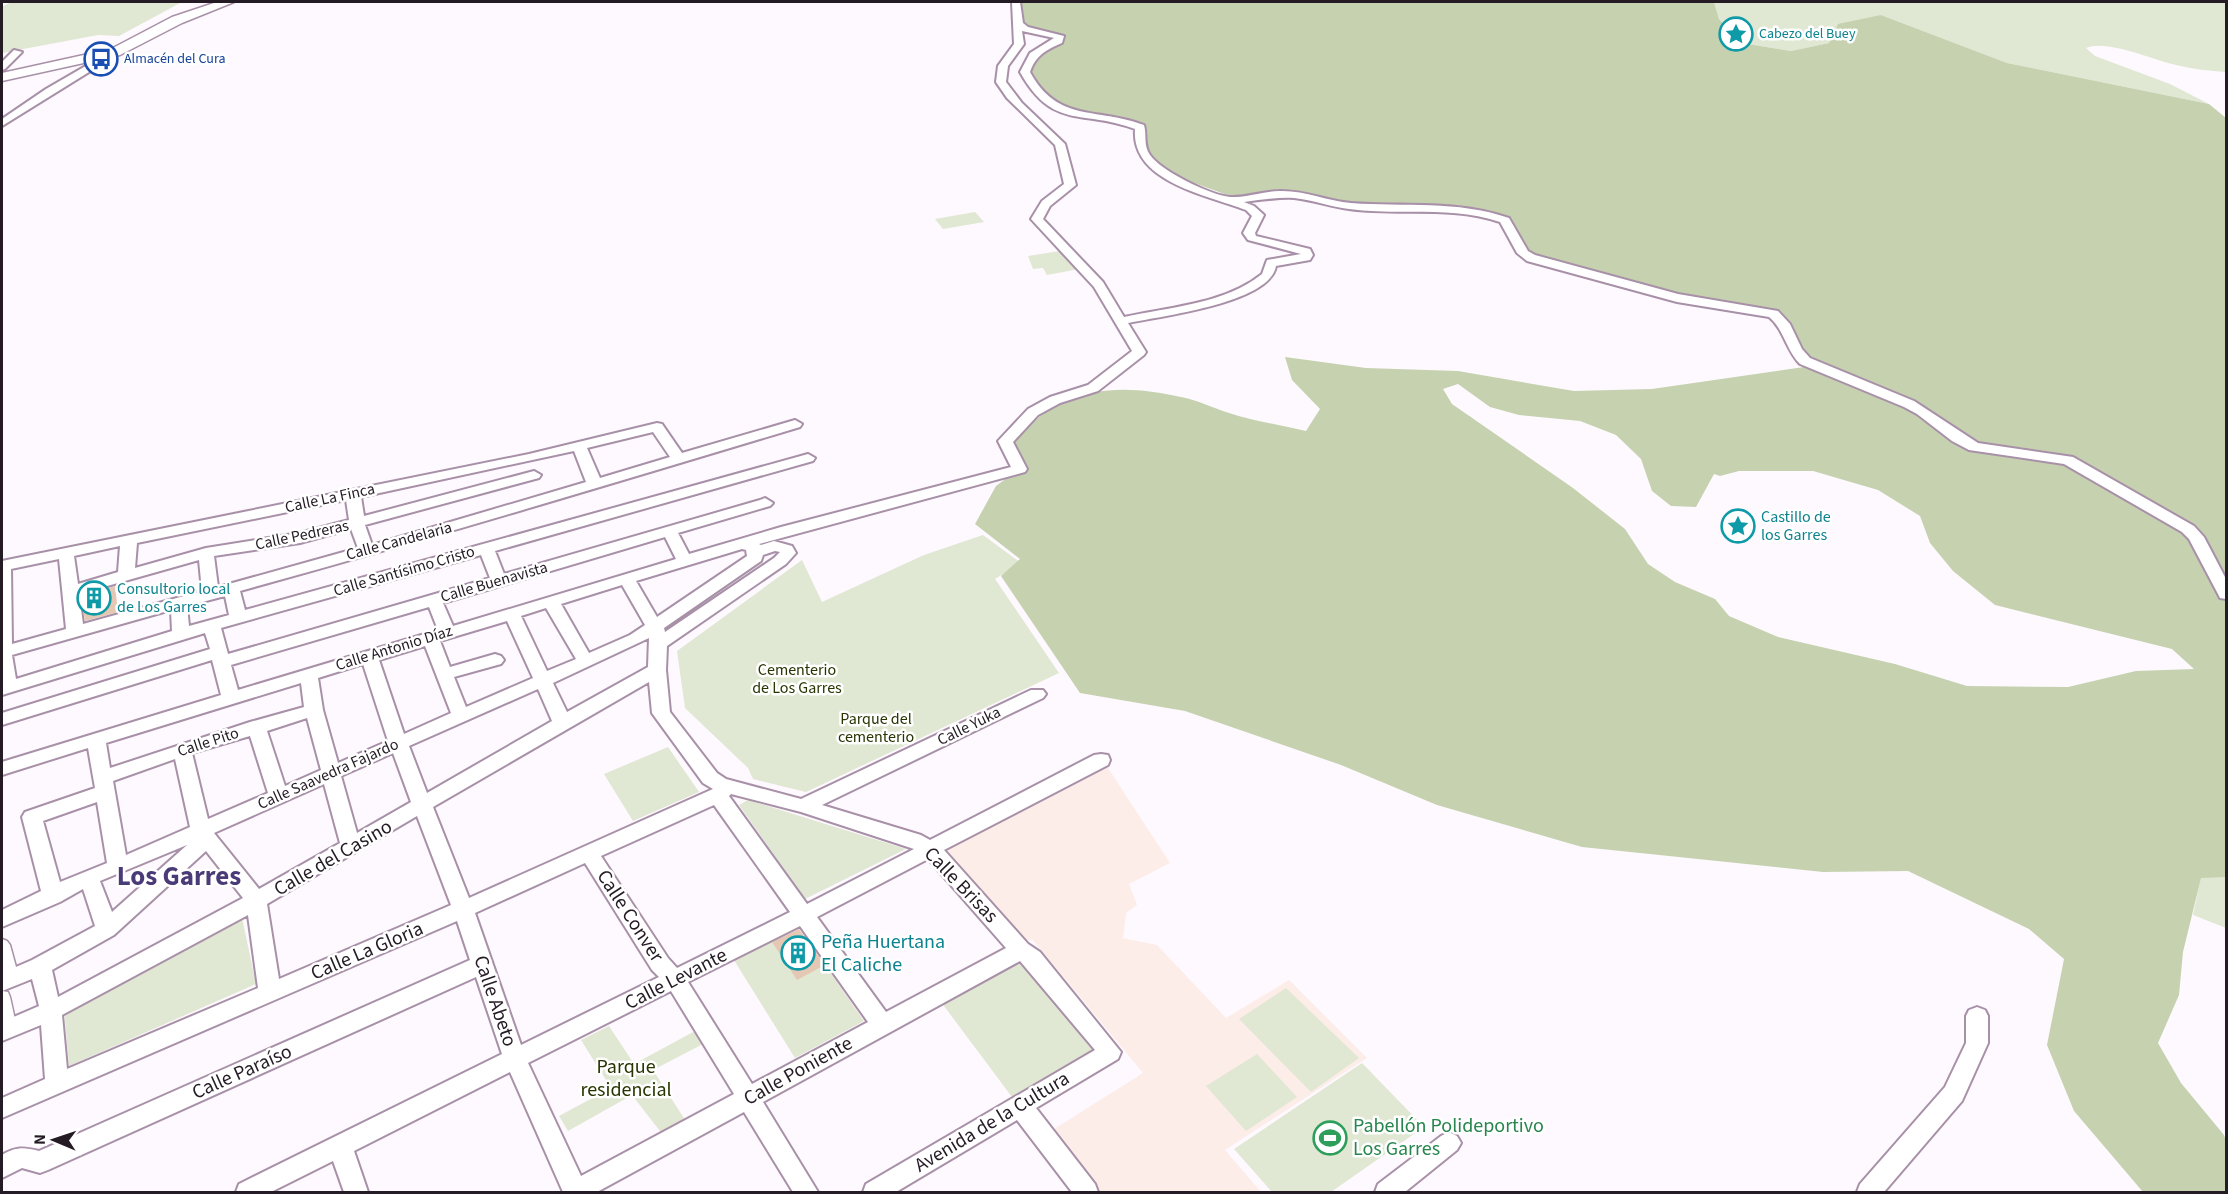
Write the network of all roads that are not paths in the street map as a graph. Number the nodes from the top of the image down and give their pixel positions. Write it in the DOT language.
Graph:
graph roads {
  1 [pos="228,2"];
  2 [pos="1016,2"];
  3 [pos="1019,24"];
  4 [pos="17,52"];
  5 [pos="115,52"];
  6 [pos="2,66"];
  7 [pos="2,77"];
  8 [pos="2,123"];
  9 [pos="1231,200"];
  10 [pos="1122,321"];
  11 [pos="795,424"];
  12 [pos="579,446"];
  13 [pos="529,458"];
  14 [pos="807,458"];
  15 [pos="679,460"];
  16 [pos="534,475"];
  17 [pos="595,486"];
  18 [pos="623,493"];
  19 [pos="353,494"];
  20 [pos="543,501"];
  21 [pos="765,503"];
  22 [pos="357,523"];
  23 [pos="464,524"];
  24 [pos="669,531"];
  25 [pos="782,536"];
  26 [pos="129,539"];
  27 [pos="749,548"];
  28 [pos="481,549"];
  29 [pos="366,550"];
  30 [pos="66,552"];
  31 [pos="206,553"];
  32 [pos="685,561"];
  33 [pos="2,566"];
  34 [pos="126,574"];
  35 [pos="626,579"];
  36 [pos="499,581"];
  37 [pos="231,587"];
  38 [pos="70,591"];
  39 [pos="211,594"];
  40 [pos="2226,594"];
  41 [pos="434,600"];
  42 [pos="551,602"];
  43 [pos="179,604"];
  44 [pos="512,614"];
  45 [pos="238,618"];
  46 [pos="212,625"];
  47 [pos="75,632"];
  48 [pos="439,634"];
  49 [pos="181,635"];
  50 [pos="657,636"];
  51 [pos="2,652"];
  52 [pos="369,655"];
  53 [pos="221,657"];
  54 [pos="495,660"];
  55 [pos="585,660"];
  56 [pos="657,670"];
  57 [pos="308,674"];
  58 [pos="444,674"];
  59 [pos="541,679"];
  60 [pos="5,688"];
  61 [pos="1037,694"];
  62 [pos="231,699"];
  63 [pos="314,710"];
  64 [pos="461,716"];
  65 [pos="2,719"];
  66 [pos="562,722"];
  67 [pos="256,726"];
  68 [pos="96,741"];
  69 [pos="398,743"];
  70 [pos="182,750"];
  71 [pos="1101,760"];
  72 [pos="2,768"];
  73 [pos="332,772"];
  74 [pos="103,785"];
  75 [pos="723,791"];
  76 [pos="279,796"];
  77 [pos="803,806"];
  78 [pos="422,807"];
  79 [pos="204,835"];
  80 [pos="351,847"];
  81 [pos="931,849"];
  82 [pos="589,853"];
  83 [pos="118,867"];
  84 [pos="89,877"];
  85 [pos="53,896"];
  86 [pos="255,902"];
  87 [pos="463,909"];
  88 [pos="803,915"];
  89 [pos="2,919"];
  90 [pos="107,929"];
  91 [pos="2,945"];
  92 [pos="1020,950"];
  93 [pos="483,964"];
  94 [pos="40,966"];
  95 [pos="675,979"];
  96 [pos="6,980"];
  97 [pos="270,993"];
  98 [pos="2,997"];
  99 [pos="51,1012"];
  100 [pos="1977,1016"];
  101 [pos="882,1025"];
  102 [pos="5,1031"];
  103 [pos="1110,1052"];
  104 [pos="515,1059"];
  105 [pos="57,1084"];
  106 [pos="748,1098"];
  107 [pos="1020,1106"];
  108 [pos="2,1108"];
  109 [pos="1449,1143"];
  110 [pos="340,1146"];
  111 [pos="2,1167"];
  112 [pos="248,1192"];
  113 [pos="356,1192"];
  114 [pos="575,1192"];
  115 [pos="806,1192"];
  116 [pos="875,1192"];
  117 [pos="1086,1192"];
  118 [pos="1387,1192"];
  119 [pos="1869,1192"];
  1 -- 5 [label="main road"];
  2 -- 3 [label="street"];
  3 -- 9 [label="street"];
  3 -- 10 [label="street"];
  4 -- 6 [label="street"];
  5 -- 7 [label="main road"];
  5 -- 8 [label="street"];
  9 -- 10 [label="street"];
  9 -- 40 [label="street"];
  10 -- 25 [label="street, Calle Antonio Díaz"];
  11 -- 15 [label="street, Calle Candelaria"];
  12 -- 13 [label="street, Calle La Finca"];
  12 -- 15 [label="street, Calle La Finca"];
  12 -- 17 [label="street"];
  13 -- 16 [label="street"];
  13 -- 19 [label="street, Calle La Finca"];
  14 -- 18 [label="street, Calle Santísimo Cristo"];
  15 -- 18 [label="street, Calle Candelaria"];
  16 -- 20 [label="street"];
  16 -- 22 [label="street, Calle Pedreras"];
  17 -- 18 [label="street, Calle Candelaria"];
  17 -- 20 [label="street, Calle Candelaria"];
  18 -- 28 [label="street, Calle Santísimo Cristo"];
  19 -- 22 [label="street"];
  19 -- 26 [label="street, Calle La Finca"];
  20 -- 23 [label="street, Calle Candelaria"];
  21 -- 24 [label="street, Calle Buenavista"];
  22 -- 29 [label="street"];
  22 -- 31 [label="street, Calle Pedreras"];
  23 -- 28 [label="street"];
  23 -- 29 [label="street, Calle Candelaria"];
  24 -- 32 [label="street"];
  24 -- 36 [label="street, Calle Buenavista"];
  25 -- 27 [label="street, Calle Antonio Díaz"];
  25 -- 50 [label="street"];
  26 -- 30 [label="street, Calle La Finca"];
  26 -- 34 [label="street"];
  27 -- 32 [label="street, Calle Antonio Díaz"];
  27 -- 50 [label="street"];
  28 -- 36 [label="street"];
  28 -- 45 [label="street, Calle Santísimo Cristo"];
  29 -- 37 [label="street, Calle Candelaria"];
  30 -- 33 [label="street, Calle La Finca"];
  30 -- 38 [label="street"];
  31 -- 34 [label="street, Calle Pedreras"];
  31 -- 39 [label="street"];
  32 -- 35 [label="street, Calle Antonio Díaz"];
  33 -- 51 [label="street"];
  34 -- 38 [label="street, Calle Pedreras"];
  35 -- 42 [label="street, Calle Antonio Díaz"];
  35 -- 50 [label="street"];
  36 -- 41 [label="street, Calle Buenavista"];
  37 -- 39 [label="street, Calle Candelaria"];
  37 -- 45 [label="street"];
  38 -- 47 [label="street"];
  39 -- 43 [label="street, Calle Candelaria"];
  41 -- 48 [label="street"];
  41 -- 53 [label="street, Calle Buenavista"];
  42 -- 44 [label="street, Calle Antonio Díaz"];
  42 -- 55 [label="street"];
  43 -- 47 [label="street, Calle Candelaria"];
  43 -- 49 [label="street"];
  44 -- 48 [label="street, Calle Antonio Díaz"];
  44 -- 59 [label="street"];
  45 -- 46 [label="street, Calle Santísimo Cristo"];
  46 -- 49 [label="street, Calle Santísimo Cristo"];
  46 -- 53 [label="street"];
  47 -- 51 [label="street, Calle Candelaria"];
  48 -- 52 [label="street, Calle Antonio Díaz"];
  48 -- 58 [label="street"];
  49 -- 60 [label="street, Calle Santísimo Cristo"];
  50 -- 55 [label="street, Calle Saavedra Fajardo"];
  50 -- 56 [label="street"];
  51 -- 60 [label="street"];
  52 -- 57 [label="street, Calle Antonio Díaz"];
  52 -- 69 [label="street, Calle Abeto"];
  53 -- 62 [label="street"];
  53 -- 65 [label="street, Calle Buenavista"];
  54 -- 58 [label="street"];
  55 -- 59 [label="street, Calle Saavedra Fajardo"];
  56 -- 66 [label="street, Calle del Casino"];
  56 -- 75 [label="street"];
  57 -- 62 [label="street, Calle Antonio Díaz"];
  57 -- 63 [label="street"];
  58 -- 64 [label="street"];
  59 -- 64 [label="street, Calle Saavedra Fajardo"];
  59 -- 66 [label="street"];
  61 -- 77 [label="street, Calle Yuka"];
  62 -- 68 [label="street, Calle Antonio Díaz"];
  63 -- 67 [label="street, Calle Pito"];
  63 -- 73 [label="street"];
  64 -- 69 [label="street, Calle Saavedra Fajardo"];
  66 -- 78 [label="street, Calle del Casino"];
  67 -- 70 [label="street, Calle Pito"];
  67 -- 76 [label="street"];
  68 -- 72 [label="street, Calle Antonio Díaz"];
  68 -- 74 [label="street"];
  69 -- 73 [label="street, Calle Saavedra Fajardo"];
  69 -- 78 [label="street, Calle Abeto"];
  70 -- 74 [label="street, Calle Pito"];
  70 -- 79 [label="street"];
  71 -- 81 [label="street, Calle Levante"];
  73 -- 76 [label="street, Calle Saavedra Fajardo"];
  73 -- 80 [label="street"];
  74 -- 83 [label="street"];
  74 -- 85 [label="street, Calle Pito"];
  75 -- 77 [label="street, Calle Brisas"];
  75 -- 82 [label="street, Calle La Gloria"];
  75 -- 88 [label="street"];
  76 -- 79 [label="street, Calle Saavedra Fajardo"];
  77 -- 81 [label="street, Calle Brisas"];
  78 -- 80 [label="street, Calle del Casino"];
  78 -- 87 [label="street, Calle Abeto"];
  79 -- 83 [label="street, Calle Saavedra Fajardo"];
  79 -- 86 [label="street"];
  79 -- 90 [label="street"];
  80 -- 86 [label="street, Calle del Casino"];
  81 -- 88 [label="street, Calle Levante"];
  81 -- 92 [label="street, Calle Brisas"];
  82 -- 87 [label="street, Calle La Gloria"];
  82 -- 95 [label="street, Calle Conver"];
  83 -- 84 [label="street, Calle Saavedra Fajardo"];
  84 -- 85 [label="street, Calle Saavedra Fajardo"];
  84 -- 90 [label="street"];
  85 -- 89 [label="street, Calle Saavedra Fajardo"];
  86 -- 97 [label="street"];
  86 -- 99 [label="street, Calle del Casino"];
  87 -- 93 [label="street, Calle Abeto"];
  87 -- 97 [label="street, Calle La Gloria"];
  88 -- 95 [label="street, Calle Levante"];
  88 -- 101 [label="street"];
  90 -- 94 [label="street"];
  91 -- 96 [label="street"];
  92 -- 101 [label="street, Calle Poniente"];
  92 -- 103 [label="street, Calle Brisas"];
  93 -- 104 [label="street, Calle Abeto"];
  93 -- 111 [label="street, Calle Paraíso"];
  94 -- 96 [label="street"];
  94 -- 99 [label="street"];
  95 -- 104 [label="street, Calle Levante"];
  95 -- 106 [label="street, Calle Conver"];
  97 -- 105 [label="street, Calle La Gloria"];
  98 -- 102 [label="street"];
  99 -- 102 [label="street, Calle del Casino"];
  99 -- 105 [label="street"];
  100 -- 119 [label="street"];
  101 -- 106 [label="street, Calle Poniente"];
  103 -- 107 [label="street, Avenida de la Cultura"];
  104 -- 110 [label="street, Calle Levante"];
  104 -- 114 [label="street, Calle Abeto"];
  105 -- 108 [label="street, Calle La Gloria"];
  106 -- 114 [label="street, Calle Poniente"];
  106 -- 115 [label="street, Calle Conver"];
  107 -- 116 [label="street, Avenida de la Cultura"];
  107 -- 117 [label="street"];
  109 -- 118 [label="street"];
  110 -- 112 [label="street, Calle Levante"];
  110 -- 113 [label="street"];
}
